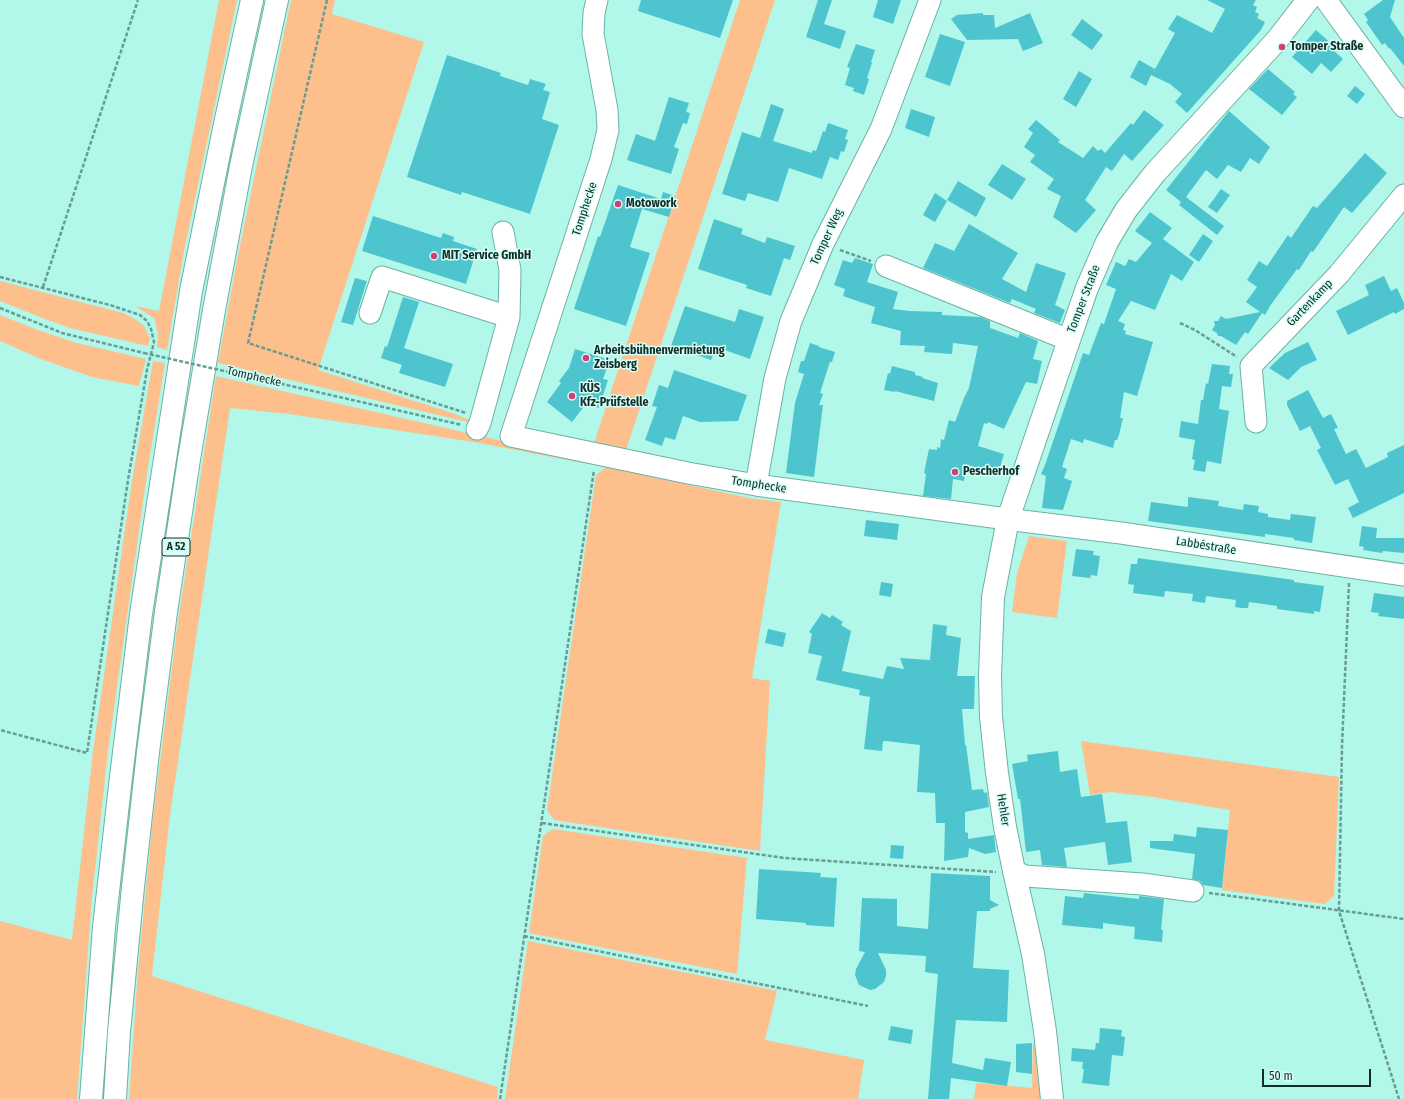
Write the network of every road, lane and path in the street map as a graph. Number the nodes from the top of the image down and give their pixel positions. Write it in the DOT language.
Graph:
graph roads {
  1 [pos="138,0"];
  2 [pos="252,0"];
  3 [pos="277,0"];
  4 [pos="327,0"];
  5 [pos="597,0"];
  6 [pos="930,0"];
  7 [pos="1308,0"];
  8 [pos="1326,0"];
  9 [pos="1404,107"];
  10 [pos="1404,195"];
  11 [pos="503,232"];
  12 [pos="822,244"];
  13 [pos="886,266"];
  14 [pos="0,277"];
  15 [pos="44,287"];
  16 [pos="0,308"];
  17 [pos="370,313"];
  18 [pos="509,317"];
  19 [pos="1180,323"];
  20 [pos="1068,340"];
  21 [pos="1251,366"];
  22 [pos="1256,422"];
  23 [pos="479,426"];
  24 [pos="597,454"];
  25 [pos="756,485"];
  26 [pos="1008,519"];
  27 [pos="1350,568"];
  28 [pos="1404,575"];
  29 [pos="0,730"];
  30 [pos="542,823"];
  31 [pos="1014,871"];
  32 [pos="1193,891"];
  33 [pos="1339,911"];
  34 [pos="1404,919"];
  35 [pos="524,936"];
  36 [pos="868,1006"];
  37 [pos="91,1099"];
  38 [pos="115,1099"];
  39 [pos="500,1099"];
  40 [pos="1052,1099"];
  41 [pos="1399,1099"];
  1 -- 15 [label="path"];
  2 -- 37 [label="main road, A 52"];
  3 -- 38 [label="main road, A 52"];
  4 -- 23 [label="path"];
  5 -- 24 [label="street, Tomphecke"];
  6 -- 12 [label="street, Tomper Weg"];
  7 -- 20 [label="main road, Tomper Straße"];
  8 -- 9 [label="street"];
  10 -- 21 [label="street, Gartenkamp"];
  11 -- 18 [label="street"];
  12 -- 13 [label="path"];
  12 -- 25 [label="street, Tomper Weg"];
  13 -- 20 [label="street"];
  14 -- 15 [label="path"];
  15 -- 29 [label="path"];
  16 -- 23 [label="path, Tomphecke, bridge"];
  17 -- 18 [label="street"];
  18 -- 23 [label="street"];
  19 -- 21 [label="path"];
  20 -- 26 [label="main road, Tomper Straße"];
  21 -- 22 [label="street"];
  24 -- 25 [label="street, Tomphecke"];
  24 -- 30 [label="path"];
  25 -- 26 [label="street, Tomphecke"];
  26 -- 27 [label="street, Labbéstraße"];
  26 -- 31 [label="main road, Hehler"];
  27 -- 28 [label="street, Labbéstraße"];
  27 -- 33 [label="path"];
  30 -- 31 [label="path"];
  30 -- 35 [label="path"];
  31 -- 32 [label="street"];
  31 -- 40 [label="main road, Hehler"];
  32 -- 33 [label="path"];
  33 -- 34 [label="path"];
  33 -- 41 [label="path"];
  35 -- 36 [label="path"];
  35 -- 39 [label="path"];
}
